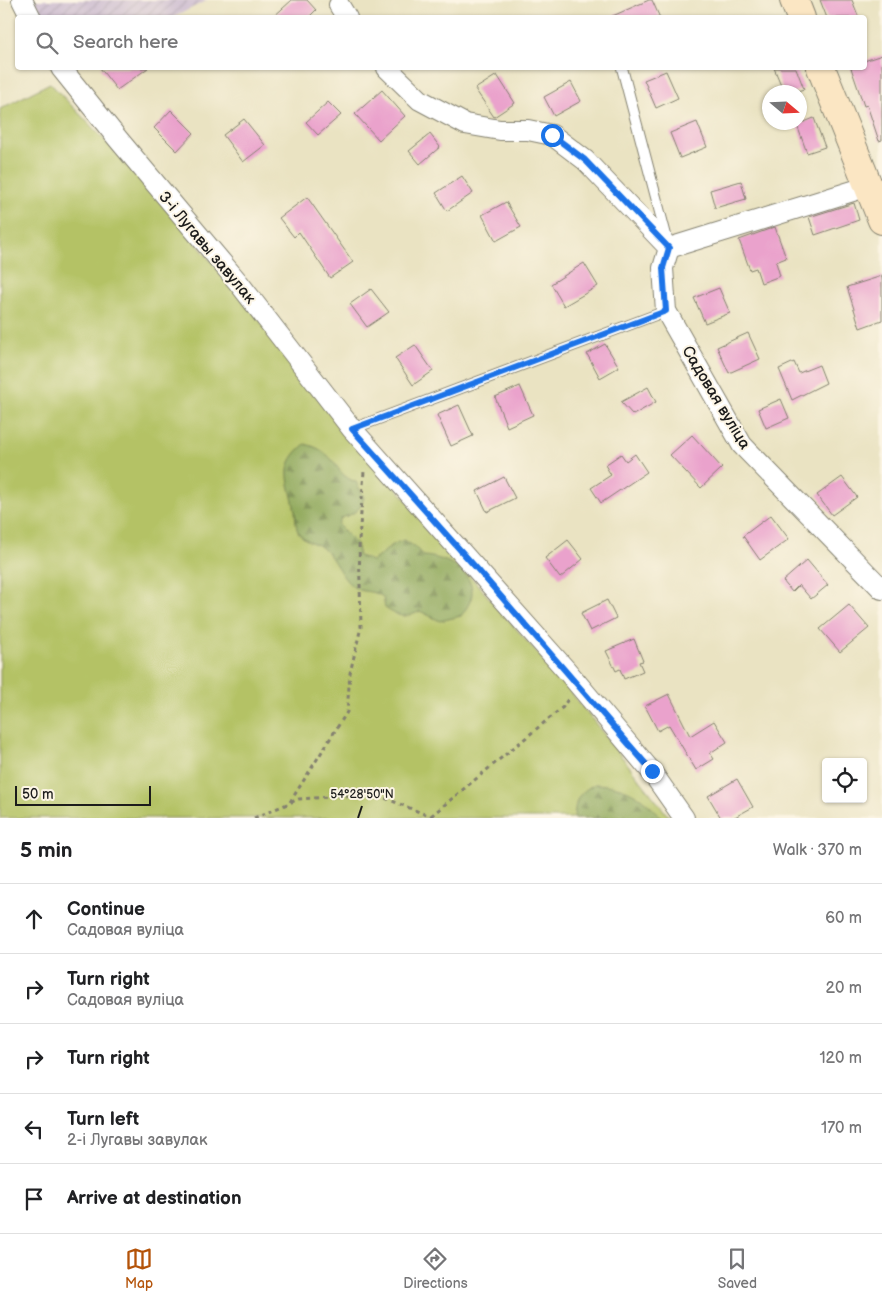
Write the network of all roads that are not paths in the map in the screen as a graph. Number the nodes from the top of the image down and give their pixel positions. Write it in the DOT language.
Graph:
graph roads {
  1 [pos="22,0"];
  2 [pos="794,0"];
  3 [pos="30,15"];
  4 [pos="800,15"];
  5 [pos="62,70"];
  6 [pos="389,70"];
  7 [pos="623,70"];
  8 [pos="821,70"];
  9 [pos="869,186"];
  10 [pos="882,220"];
  11 [pos="669,248"];
  12 [pos="666,311"];
  13 [pos="356,434"];
  14 [pos="882,588"];
  15 [pos="684,818"];
  1 -- 3 [label="street"];
  2 -- 4 [label="main road"];
  5 -- 13 [label="street, 3-і Лугавы завулак"];
  6 -- 11 [label="street"];
  7 -- 11 [label="lane"];
  8 -- 9 [label="main road"];
  9 -- 10 [label="main road"];
  9 -- 11 [label="street"];
  11 -- 12 [label="street, Садовая вуліца"];
  12 -- 13 [label="lane"];
  12 -- 14 [label="street, Садовая вуліца"];
  13 -- 15 [label="street, 3-і Лугавы завулак"];
}
